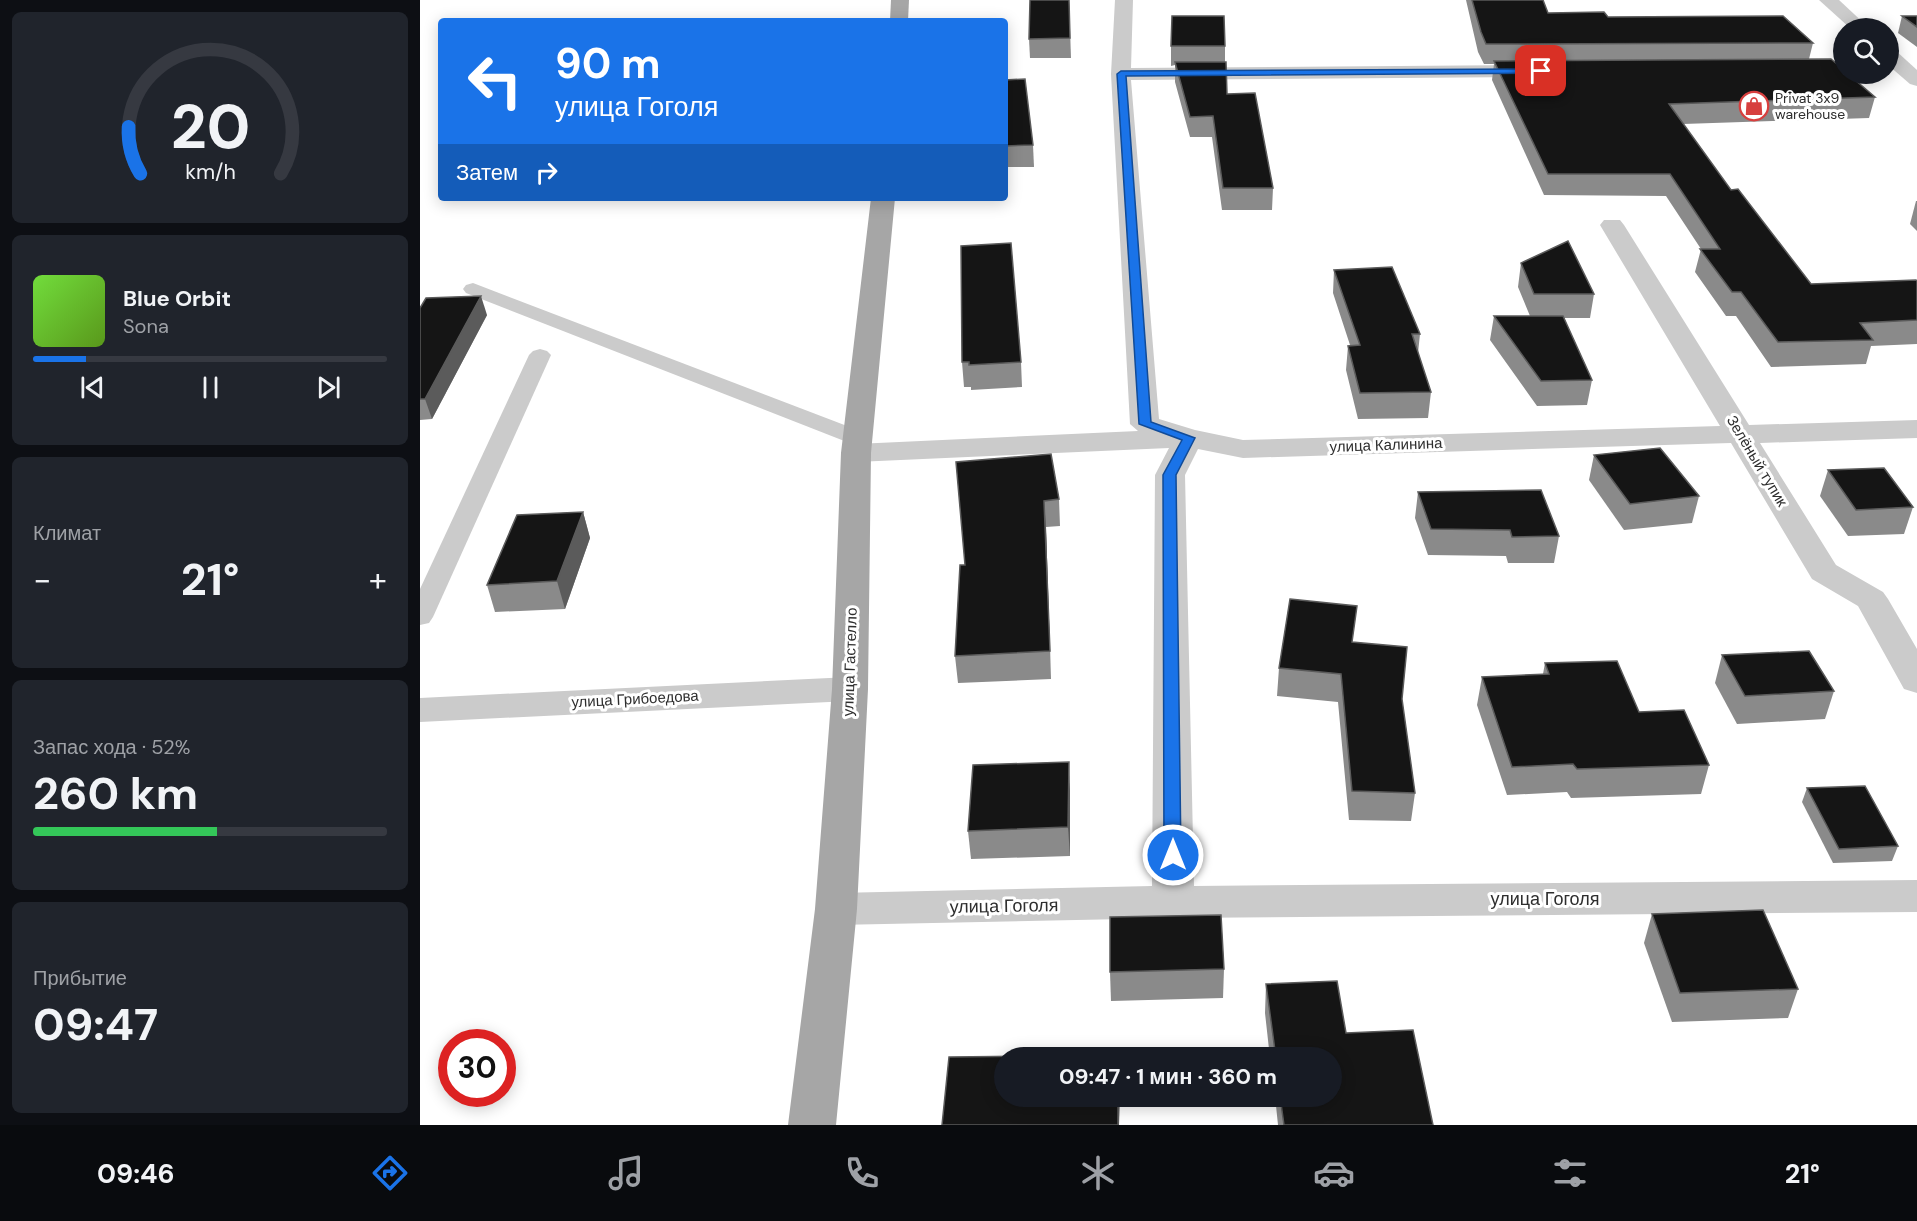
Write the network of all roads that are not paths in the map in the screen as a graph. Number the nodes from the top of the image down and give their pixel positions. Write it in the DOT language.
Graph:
graph roads {
  1 [pos="900,0"];
  2 [pos="1124,0"];
  3 [pos="1828,0"];
  4 [pos="899,18"];
  5 [pos="1849,18"];
  6 [pos="1560,71"];
  7 [pos="1121,74"];
  8 [pos="883,201"];
  9 [pos="1612,225"];
  10 [pos="473,289"];
  11 [pos="540,355"];
  12 [pos="1917,429"];
  13 [pos="1740,433"];
  14 [pos="1189,438"];
  15 [pos="858,446"];
  16 [pos="420,617"];
  17 [pos="1917,681"];
  18 [pos="850,689"];
  19 [pos="420,710"];
  20 [pos="1917,896"];
  21 [pos="1173,902"];
  22 [pos="836,909"];
  23 [pos="812,1125"];
  1 -- 4 [label="main road"];
  2 -- 7 [label="street"];
  3 -- 5 [label="street"];
  6 -- 7 [label="street"];
  7 -- 14 [label="street"];
  8 -- 15 [label="main road, улица Гастелло"];
  9 -- 13 [label="street, Зелёный тупик"];
  10 -- 15 [label="lane"];
  11 -- 16 [label="lane"];
  12 -- 13 [label="street, улица Калинина"];
  13 -- 14 [label="street, улица Калинина"];
  13 -- 17 [label="street, Зелёный тупик"];
  14 -- 15 [label="street, улица Калинина"];
  14 -- 21 [label="street"];
  15 -- 18 [label="main road, улица Гастелло"];
  18 -- 19 [label="street, улица Грибоедова"];
  18 -- 22 [label="main road, улица Гастелло"];
  20 -- 21 [label="street, улица Гоголя"];
  21 -- 22 [label="street, улица Гоголя"];
  22 -- 23 [label="main road, улица Гастелло"];
}
